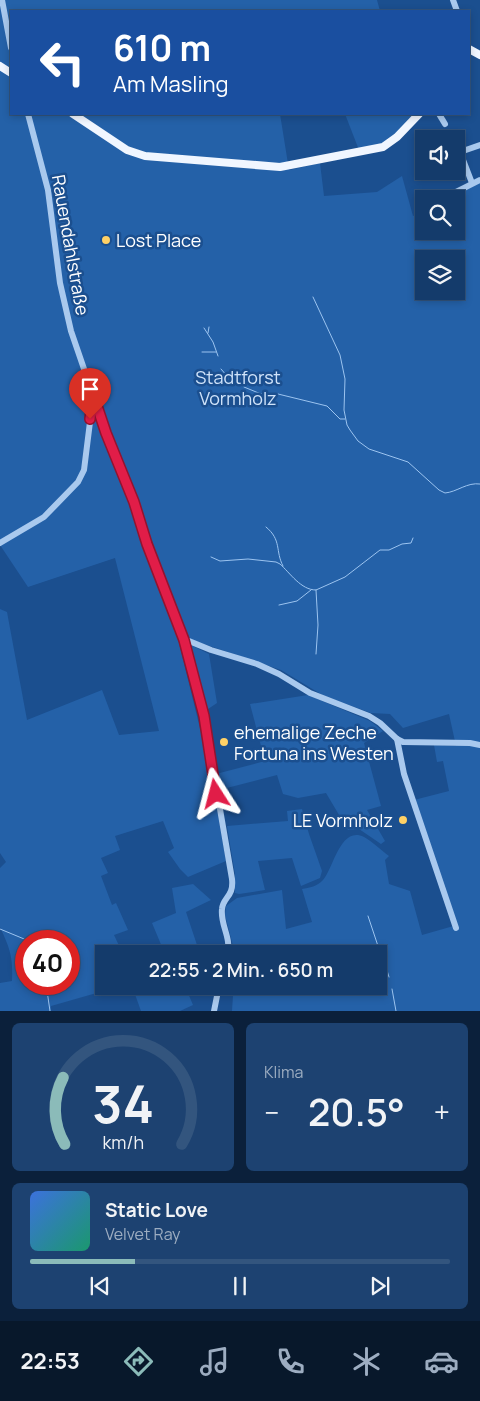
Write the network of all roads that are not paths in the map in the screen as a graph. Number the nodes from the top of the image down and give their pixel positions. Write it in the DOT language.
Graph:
graph roads {
  1 [pos="2,0"];
  2 [pos="10,43"];
  3 [pos="28,115"];
  4 [pos="74,115"];
  5 [pos="417,115"];
  6 [pos="440,115"];
  7 [pos="445,124"];
  8 [pos="480,145"];
  9 [pos="465,150"];
  10 [pos="465,168"];
  11 [pos="480,180"];
  12 [pos="472,183"];
  13 [pos="459,190"];
  14 [pos="93,394"];
  15 [pos="0,543"];
  16 [pos="184,640"];
  17 [pos="397,739"];
  18 [pos="480,745"];
  19 [pos="456,928"];
  20 [pos="228,945"];
  21 [pos="217,995"];
  22 [pos="214,1011"];
  1 -- 2 [label="street"];
  3 -- 14 [label="street, Rauendahlstraße"];
  4 -- 5 [label="main road"];
  6 -- 7 [label="street"];
  8 -- 9 [label="street"];
  10 -- 12 [label="street"];
  11 -- 12 [label="street"];
  12 -- 13 [label="street"];
  14 -- 15 [label="street"];
  14 -- 16 [label="street, Rauendahlstraße"];
  16 -- 17 [label="street"];
  16 -- 20 [label="street, Rauendahlstraße"];
  17 -- 18 [label="street"];
  17 -- 19 [label="street"];
  21 -- 22 [label="street"];
}
